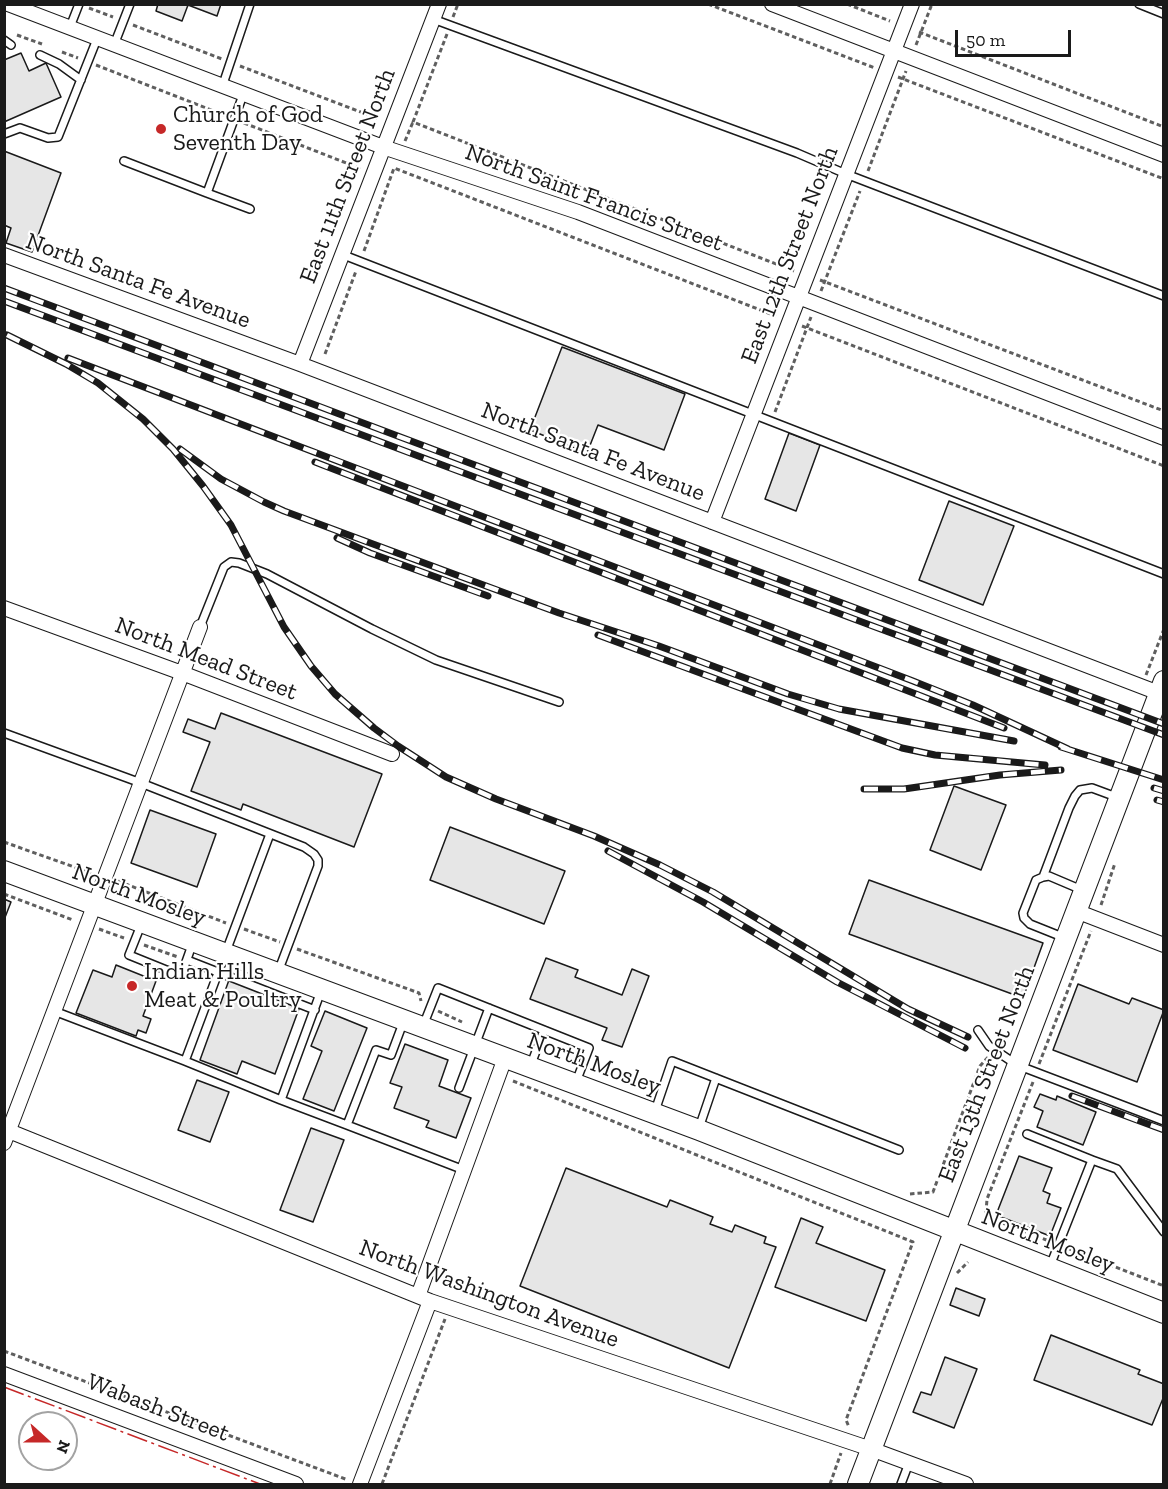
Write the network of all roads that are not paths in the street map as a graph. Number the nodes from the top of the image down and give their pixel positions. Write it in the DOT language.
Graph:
graph roads {
  1 [pos="8,4"];
  2 [pos="79,4"];
  3 [pos="130,4"];
  4 [pos="250,4"];
  5 [pos="439,4"];
  6 [pos="772,4"];
  7 [pos="912,4"];
  8 [pos="1139,4"];
  9 [pos="1164,14"];
  10 [pos="433,18"];
  11 [pos="69,28"];
  12 [pos="97,39"];
  13 [pos="114,45"];
  14 [pos="893,51"];
  15 [pos="40,55"];
  16 [pos="81,80"];
  17 [pos="222,87"];
  18 [pos="243,95"];
  19 [pos="4,134"];
  20 [pos="383,147"];
  21 [pos="1164,155"];
  22 [pos="124,161"];
  23 [pos="846,174"];
  24 [pos="207,193"];
  25 [pos="250,209"];
  26 [pos="341,254"];
  27 [pos="4,255"];
  28 [pos="1164,296"];
  29 [pos="797,298"];
  30 [pos="300,364"];
  31 [pos="753,414"];
  32 [pos="1164,438"];
  33 [pos="712,522"];
  34 [pos="1164,574"];
  35 [pos="4,608"];
  36 [pos="200,627"];
  37 [pos="182,673"];
  38 [pos="1157,689"];
  39 [pos="559,702"];
  40 [pos="4,733"];
  41 [pos="392,754"];
  42 [pos="141,783"];
  43 [pos="1120,798"];
  44 [pos="270,834"];
  45 [pos="4,871"];
  46 [pos="1043,877"];
  47 [pos="1084,891"];
  48 [pos="94,905"];
  49 [pos="1076,911"];
  50 [pos="141,923"];
  51 [pos="1066,938"];
  52 [pos="1164,945"];
  53 [pos="190,951"];
  54 [pos="222,963"];
  55 [pos="284,976"];
  56 [pos="322,990"];
  57 [pos="283,997"];
  58 [pos="489,1008"];
  59 [pos="315,1010"];
  60 [pos="54,1011"];
  61 [pos="413,1024"];
  62 [pos="544,1030"];
  63 [pos="978,1030"];
  64 [pos="478,1039"];
  65 [pos="505,1058"];
  66 [pos="185,1061"];
  67 [pos="1017,1065"];
  68 [pos="530,1068"];
  69 [pos="716,1078"];
  70 [pos="575,1084"];
  71 [pos="459,1088"];
  72 [pos="281,1100"];
  73 [pos="654,1114"];
  74 [pos="1164,1121"];
  75 [pos="347,1125"];
  76 [pos="699,1131"];
  77 [pos="6,1134"];
  78 [pos="1027,1134"];
  79 [pos="899,1150"];
  80 [pos="1092,1160"];
  81 [pos="464,1170"];
  82 [pos="954,1231"];
  83 [pos="1164,1232"];
  84 [pos="1049,1269"];
  85 [pos="423,1298"];
  86 [pos="1164,1313"];
  87 [pos="4,1374"];
  88 [pos="871,1449"];
  89 [pos="909,1463"];
  90 [pos="356,1483"];
  91 [pos="296,1485"];
  92 [pos="858,1485"];
  93 [pos="901,1485"];
  94 [pos="966,1485"];
  1 -- 11 [label="street, North Saint Francis Street"];
  2 -- 11 [label="lane"];
  3 -- 13 [label="lane"];
  4 -- 17 [label="lane"];
  5 -- 10 [label="street, East 11th Street North"];
  6 -- 14 [label="street"];
  7 -- 14 [label="street, East 12th Street North"];
  8 -- 9 [label="lane"];
  10 -- 20 [label="street, East 11th Street North"];
  10 -- 23 [label="lane"];
  11 -- 12 [label="street, North Saint Francis Street"];
  12 -- 13 [label="street, North Saint Francis Street"];
  12 -- 16 [label="lane"];
  13 -- 17 [label="street, North Saint Francis Street"];
  14 -- 21 [label="street"];
  14 -- 23 [label="street, East 12th Street North"];
  15 -- 16 [label="lane"];
  16 -- 19 [label="lane"];
  17 -- 18 [label="street, North Saint Francis Street"];
  18 -- 20 [label="street, North Saint Francis Street"];
  18 -- 24 [label="lane"];
  20 -- 26 [label="street, East 11th Street North"];
  20 -- 29 [label="street, North Saint Francis Street"];
  22 -- 24 [label="lane"];
  23 -- 28 [label="lane"];
  23 -- 29 [label="street, East 12th Street North"];
  24 -- 25 [label="lane"];
  26 -- 30 [label="street, East 11th Street North"];
  26 -- 31 [label="lane"];
  27 -- 30 [label="street, North Santa Fe Avenue"];
  29 -- 31 [label="street, East 12th Street North"];
  29 -- 32 [label="street, North Saint Francis Street"];
  30 -- 33 [label="street, North Santa Fe Avenue"];
  31 -- 33 [label="street, East 12th Street North"];
  31 -- 34 [label="lane"];
  33 -- 38 [label="street, North Santa Fe Avenue"];
  35 -- 37 [label="street, North Mead Street"];
  36 -- 37 [label="street"];
  36 -- 39 [label="lane"];
  37 -- 41 [label="street, North Mead Street"];
  37 -- 42 [label="street"];
  38 -- 43 [label="street, East 13th Street North"];
  40 -- 42 [label="lane"];
  42 -- 44 [label="lane"];
  42 -- 48 [label="street"];
  43 -- 46 [label="lane"];
  43 -- 47 [label="street, East 13th Street North"];
  44 -- 54 [label="lane"];
  44 -- 55 [label="lane"];
  45 -- 48 [label="street, North Mosley"];
  46 -- 47 [label="lane"];
  46 -- 51 [label="lane"];
  47 -- 49 [label="street, East 13th Street North"];
  48 -- 50 [label="street, North Mosley"];
  48 -- 60 [label="street"];
  49 -- 51 [label="street, East 13th Street North"];
  49 -- 52 [label="street"];
  50 -- 53 [label="street, North Mosley"];
  50 -- 53 [label="lane"];
  51 -- 67 [label="street, East 13th Street North"];
  53 -- 54 [label="street, North Mosley"];
  54 -- 55 [label="street, North Mosley"];
  54 -- 57 [label="lane"];
  54 -- 66 [label="lane"];
  55 -- 56 [label="street, North Mosley"];
  55 -- 57 [label="lane"];
  56 -- 59 [label="lane"];
  56 -- 61 [label="street, North Mosley"];
  57 -- 59 [label="lane"];
  58 -- 61 [label="lane"];
  58 -- 62 [label="lane"];
  58 -- 64 [label="lane"];
  59 -- 72 [label="lane"];
  60 -- 66 [label="lane"];
  60 -- 77 [label="street"];
  61 -- 64 [label="street, North Mosley"];
  61 -- 75 [label="lane"];
  62 -- 68 [label="lane"];
  62 -- 70 [label="lane"];
  63 -- 67 [label="lane"];
  64 -- 65 [label="street, North Mosley"];
  64 -- 71 [label="lane"];
  65 -- 68 [label="street, North Mosley"];
  65 -- 81 [label="street"];
  66 -- 72 [label="lane"];
  67 -- 74 [label="lane"];
  67 -- 82 [label="street, East 13th Street North"];
  68 -- 70 [label="street, North Mosley"];
  69 -- 73 [label="lane"];
  69 -- 76 [label="lane"];
  69 -- 79 [label="lane"];
  70 -- 73 [label="street, North Mosley"];
  72 -- 75 [label="lane"];
  73 -- 76 [label="street, North Mosley"];
  75 -- 81 [label="lane"];
  76 -- 82 [label="street, North Mosley"];
  77 -- 85 [label="street, North Washington Avenue"];
  78 -- 80 [label="lane"];
  80 -- 83 [label="lane"];
  80 -- 84 [label="lane"];
  81 -- 85 [label="street"];
  82 -- 84 [label="street, North Mosley"];
  82 -- 88 [label="street, East 13th Street North"];
  84 -- 86 [label="street, North Mosley"];
  85 -- 88 [label="street, North Washington Avenue"];
  85 -- 90 [label="street"];
  87 -- 91 [label="street, Wabash Street"];
  88 -- 89 [label="street, North Washington Avenue"];
  88 -- 92 [label="street, East 13th Street North"];
  89 -- 93 [label="lane"];
  89 -- 94 [label="street, North Washington Avenue"];
}
